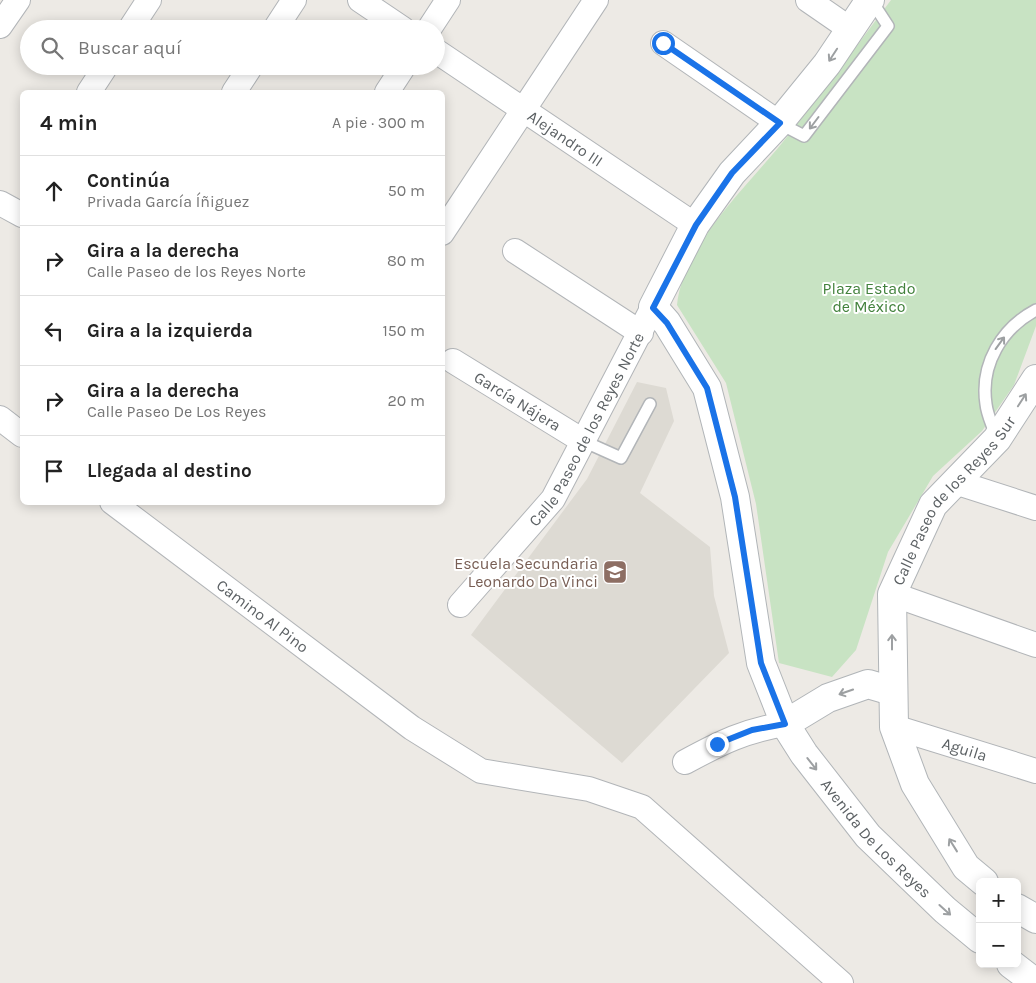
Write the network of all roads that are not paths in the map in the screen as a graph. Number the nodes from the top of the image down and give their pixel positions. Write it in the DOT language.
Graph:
graph roads {
  1 [pos="18,0"];
  2 [pos="149,0"];
  3 [pos="294,0"];
  4 [pos="360,0"];
  5 [pos="448,0"];
  6 [pos="596,0"];
  7 [pos="808,0"];
  8 [pos="870,0"];
  9 [pos="136,20"];
  10 [pos="281,20"];
  11 [pos="390,20"];
  12 [pos="435,20"];
  13 [pos="0,26"];
  14 [pos="850,29"];
  15 [pos="663,43"];
  16 [pos="445,57"];
  17 [pos="100,75"];
  18 [pos="245,75"];
  19 [pos="398,75"];
  20 [pos="90,90"];
  21 [pos="235,90"];
  22 [pos="388,90"];
  23 [pos="523,109"];
  24 [pos="780,123"];
  25 [pos="0,203"];
  26 [pos="20,214"];
  27 [pos="696,225"];
  28 [pos="445,228"];
  29 [pos="515,251"];
  30 [pos="653,308"];
  31 [pos="1036,310"];
  32 [pos="641,333"];
  33 [pos="453,361"];
  34 [pos="1036,379"];
  35 [pos="650,404"];
  36 [pos="0,418"];
  37 [pos="20,433"];
  38 [pos="997,439"];
  39 [pos="583,441"];
  40 [pos="955,482"];
  41 [pos="116,505"];
  42 [pos="1036,508"];
  43 [pos="892,594"];
  44 [pos="460,605"];
  45 [pos="1036,645"];
  46 [pos="892,691"];
  47 [pos="785,724"];
  48 [pos="894,726"];
  49 [pos="685,762"];
  50 [pos="1036,771"];
  51 [pos="979,878"];
  52 [pos="1021,910"];
  53 [pos="1036,919"];
  54 [pos="976,936"];
  55 [pos="1016,968"];
  56 [pos="841,983"];
  57 [pos="1036,983"];
  1 -- 13 [label="street"];
  2 -- 9 [label="street"];
  3 -- 10 [label="street"];
  4 -- 11 [label="street"];
  5 -- 12 [label="street"];
  6 -- 23 [label="street"];
  7 -- 14 [label="street"];
  8 -- 14 [label="street, Calle Paseo de los Reyes Norte"];
  8 -- 24 [label="lane, one-way"];
  14 -- 24 [label="street, Calle Paseo de los Reyes Norte, one-way"];
  15 -- 24 [label="street"];
  16 -- 23 [label="street, Alejandro III"];
  17 -- 20 [label="street"];
  18 -- 21 [label="street"];
  19 -- 22 [label="street"];
  23 -- 27 [label="street, Alejandro III"];
  23 -- 28 [label="street"];
  24 -- 27 [label="street, Calle Paseo de los Reyes Norte"];
  25 -- 26 [label="street"];
  27 -- 30 [label="street, Calle Paseo de los Reyes Norte"];
  29 -- 32 [label="street"];
  30 -- 32 [label="street, Calle Paseo de los Reyes Norte"];
  30 -- 47 [label="street, Avenida De Los Reyes"];
  38 -- 31 [label="lane, one-way"];
  32 -- 39 [label="street, Calle Paseo de los Reyes Norte"];
  33 -- 39 [label="street, García Nájera"];
  38 -- 34 [label="street, Calle Paseo de los Reyes Sur, one-way"];
  35 -- 39 [label="lane"];
  36 -- 37 [label="street"];
  38 -- 40 [label="street, Calle Paseo de los Reyes Sur"];
  39 -- 44 [label="street, Calle Paseo de los Reyes Norte"];
  40 -- 42 [label="street"];
  40 -- 43 [label="street, Calle Paseo de los Reyes Sur"];
  41 -- 56 [label="street, Camino Al Pino"];
  43 -- 45 [label="street"];
  46 -- 43 [label="street, Calle Paseo de los Reyes Sur, one-way"];
  46 -- 47 [label="street, one-way"];
  46 -- 48 [label="street, Calle Paseo de los Reyes Sur"];
  47 -- 49 [label="street"];
  47 -- 54 [label="street, Avenida De Los Reyes, one-way"];
  48 -- 50 [label="street, Aguila"];
  51 -- 48 [label="street, Calle Paseo de los Reyes Sur, one-way"];
  52 -- 53 [label="street"];
  55 -- 57 [label="street"];
}
